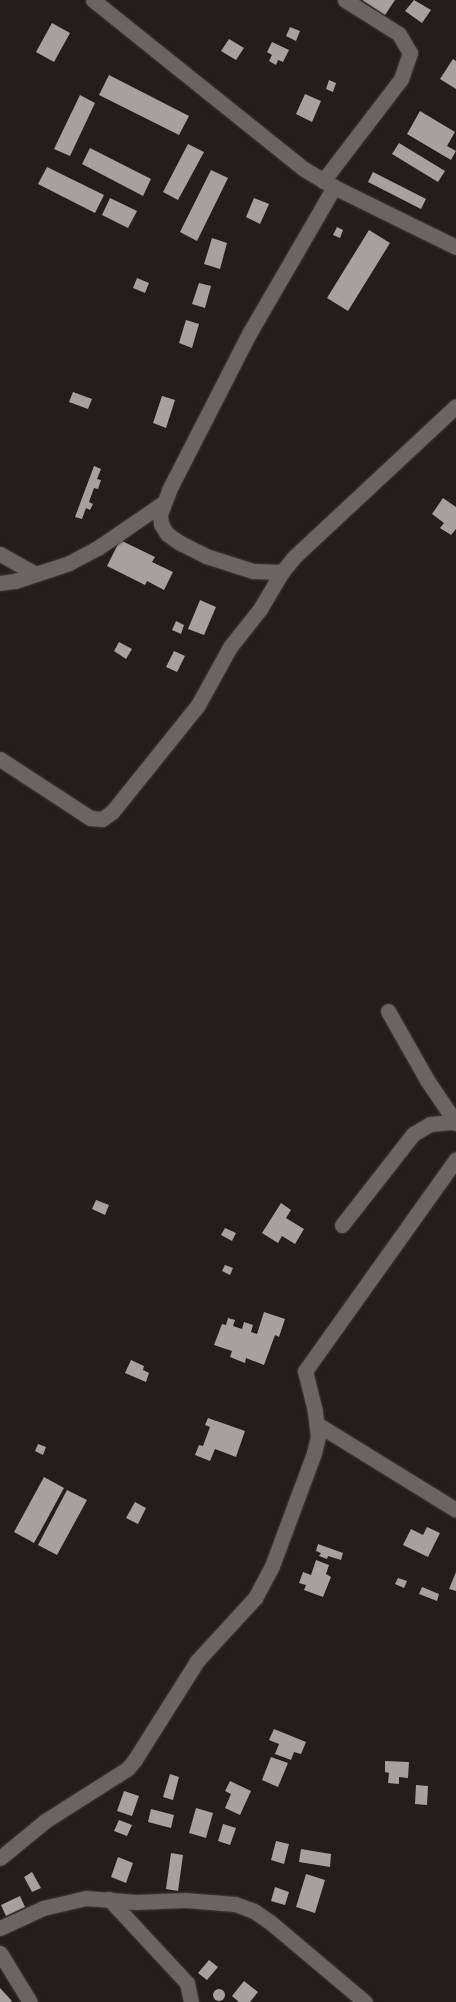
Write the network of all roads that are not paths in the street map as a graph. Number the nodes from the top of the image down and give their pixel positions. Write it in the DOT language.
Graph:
graph roads {
  1 [pos="93,0"];
  2 [pos="345,0"];
  3 [pos="329,184"];
  4 [pos="456,247"];
  5 [pos="456,406"];
  6 [pos="163,504"];
  7 [pos="0,554"];
  8 [pos="282,572"];
  9 [pos="36,574"];
  10 [pos="0,582"];
  11 [pos="0,759"];
  12 [pos="388,1010"];
  13 [pos="455,1122"];
  14 [pos="456,1159"];
  15 [pos="342,1225"];
  16 [pos="317,1424"];
  17 [pos="456,1510"];
  18 [pos="2,1852"];
  19 [pos="109,1900"];
  20 [pos="0,1928"];
  21 [pos="0,1953"];
  22 [pos="30,2002"];
  23 [pos="191,2002"];
  24 [pos="365,2002"];
  1 -- 3 [label="street"];
  2 -- 3 [label="street"];
  3 -- 4 [label="street"];
  3 -- 6 [label="street"];
  5 -- 8 [label="street"];
  6 -- 8 [label="street"];
  6 -- 9 [label="street"];
  7 -- 9 [label="street"];
  8 -- 11 [label="street"];
  9 -- 10 [label="street"];
  12 -- 13 [label="street"];
  13 -- 15 [label="street"];
  14 -- 16 [label="street"];
  16 -- 17 [label="street"];
  16 -- 18 [label="street"];
  19 -- 20 [label="street"];
  19 -- 23 [label="street"];
  19 -- 24 [label="street"];
  21 -- 22 [label="street"];
}
